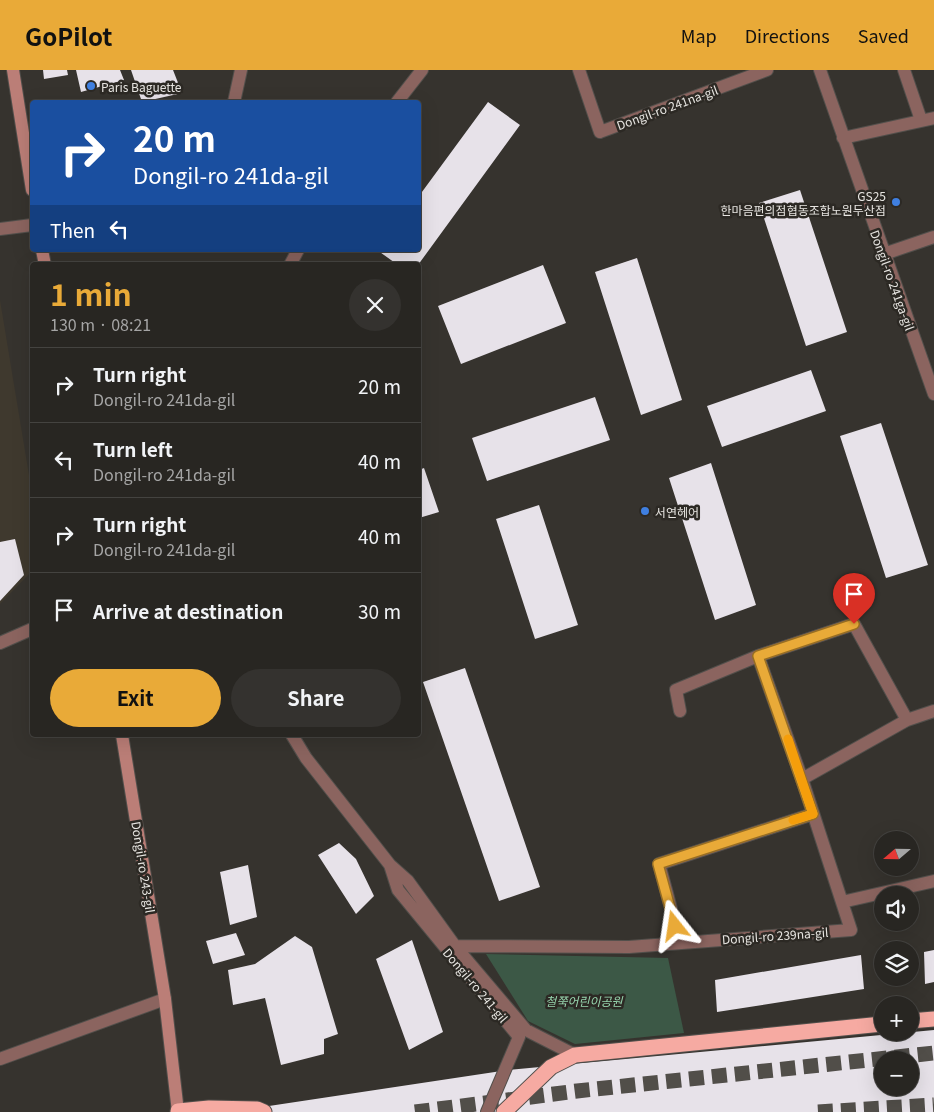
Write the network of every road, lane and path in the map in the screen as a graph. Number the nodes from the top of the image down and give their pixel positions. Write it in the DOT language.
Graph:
graph roads {
  1 [pos="13,70"];
  2 [pos="241,70"];
  3 [pos="422,70"];
  4 [pos="579,70"];
  5 [pos="767,70"];
  6 [pos="820,70"];
  7 [pos="904,70"];
  8 [pos="234,100"];
  9 [pos="398,100"];
  10 [pos="928,119"];
  11 [pos="843,138"];
  12 [pos="30,177"];
  13 [pos="30,225"];
  14 [pos="0,229"];
  15 [pos="934,237"];
  16 [pos="884,254"];
  17 [pos="934,394"];
  18 [pos="30,630"];
  19 [pos="0,643"];
  20 [pos="758,656"];
  21 [pos="680,711"];
  22 [pos="934,711"];
  23 [pos="907,720"];
  24 [pos="122,737"];
  25 [pos="293,737"];
  26 [pos="802,778"];
  27 [pos="813,814"];
  28 [pos="390,865"];
  29 [pos="934,880"];
  30 [pos="842,902"];
  31 [pos="680,942"];
  32 [pos="455,946"];
  33 [pos="165,999"];
  34 [pos="934,1019"];
  35 [pos="919,1020"];
  36 [pos="874,1025"];
  37 [pos="575,1055"];
  38 [pos="0,1059"];
  39 [pos="178,1112"];
  40 [pos="264,1112"];
  41 [pos="487,1112"];
  42 [pos="504,1112"];
  1 -- 12 [label="main road"];
  2 -- 8 [label="street"];
  3 -- 9 [label="street"];
  4 -- 5 [label="street, Dongil-ro 241na-gil"];
  6 -- 11 [label="street, Dongil-ro 241ga-gil"];
  7 -- 10 [label="street"];
  10 -- 11 [label="street"];
  11 -- 16 [label="street, Dongil-ro 241ga-gil"];
  13 -- 14 [label="street"];
  15 -- 16 [label="street"];
  16 -- 17 [label="street, Dongil-ro 241ga-gil"];
  18 -- 19 [label="street"];
  20 -- 21 [label="street"];
  20 -- 23 [label="street"];
  20 -- 26 [label="street"];
  22 -- 23 [label="street"];
  23 -- 26 [label="street"];
  24 -- 33 [label="main road, Dongil-ro 243-gil"];
  25 -- 28 [label="street, Dongil-ro 241-gil"];
  26 -- 27 [label="street"];
  27 -- 30 [label="street"];
  27 -- 31 [label="street"];
  28 -- 32 [label="street, Dongil-ro 241-gil"];
  28 -- 41 [label="street, Dongil-ro 241-gil"];
  29 -- 30 [label="street"];
  30 -- 31 [label="street, Dongil-ro 239na-gil"];
  31 -- 32 [label="street, Dongil-ro 239na-gil"];
  32 -- 37 [label="street, Dongil-ro 241-gil"];
  33 -- 38 [label="street"];
  33 -- 39 [label="main road, Dongil-ro 243-gil"];
  34 -- 35 [label="highway"];
  36 -- 37 [label="highway"];
  37 -- 42 [label="highway"];
  39 -- 40 [label="highway"];
}
